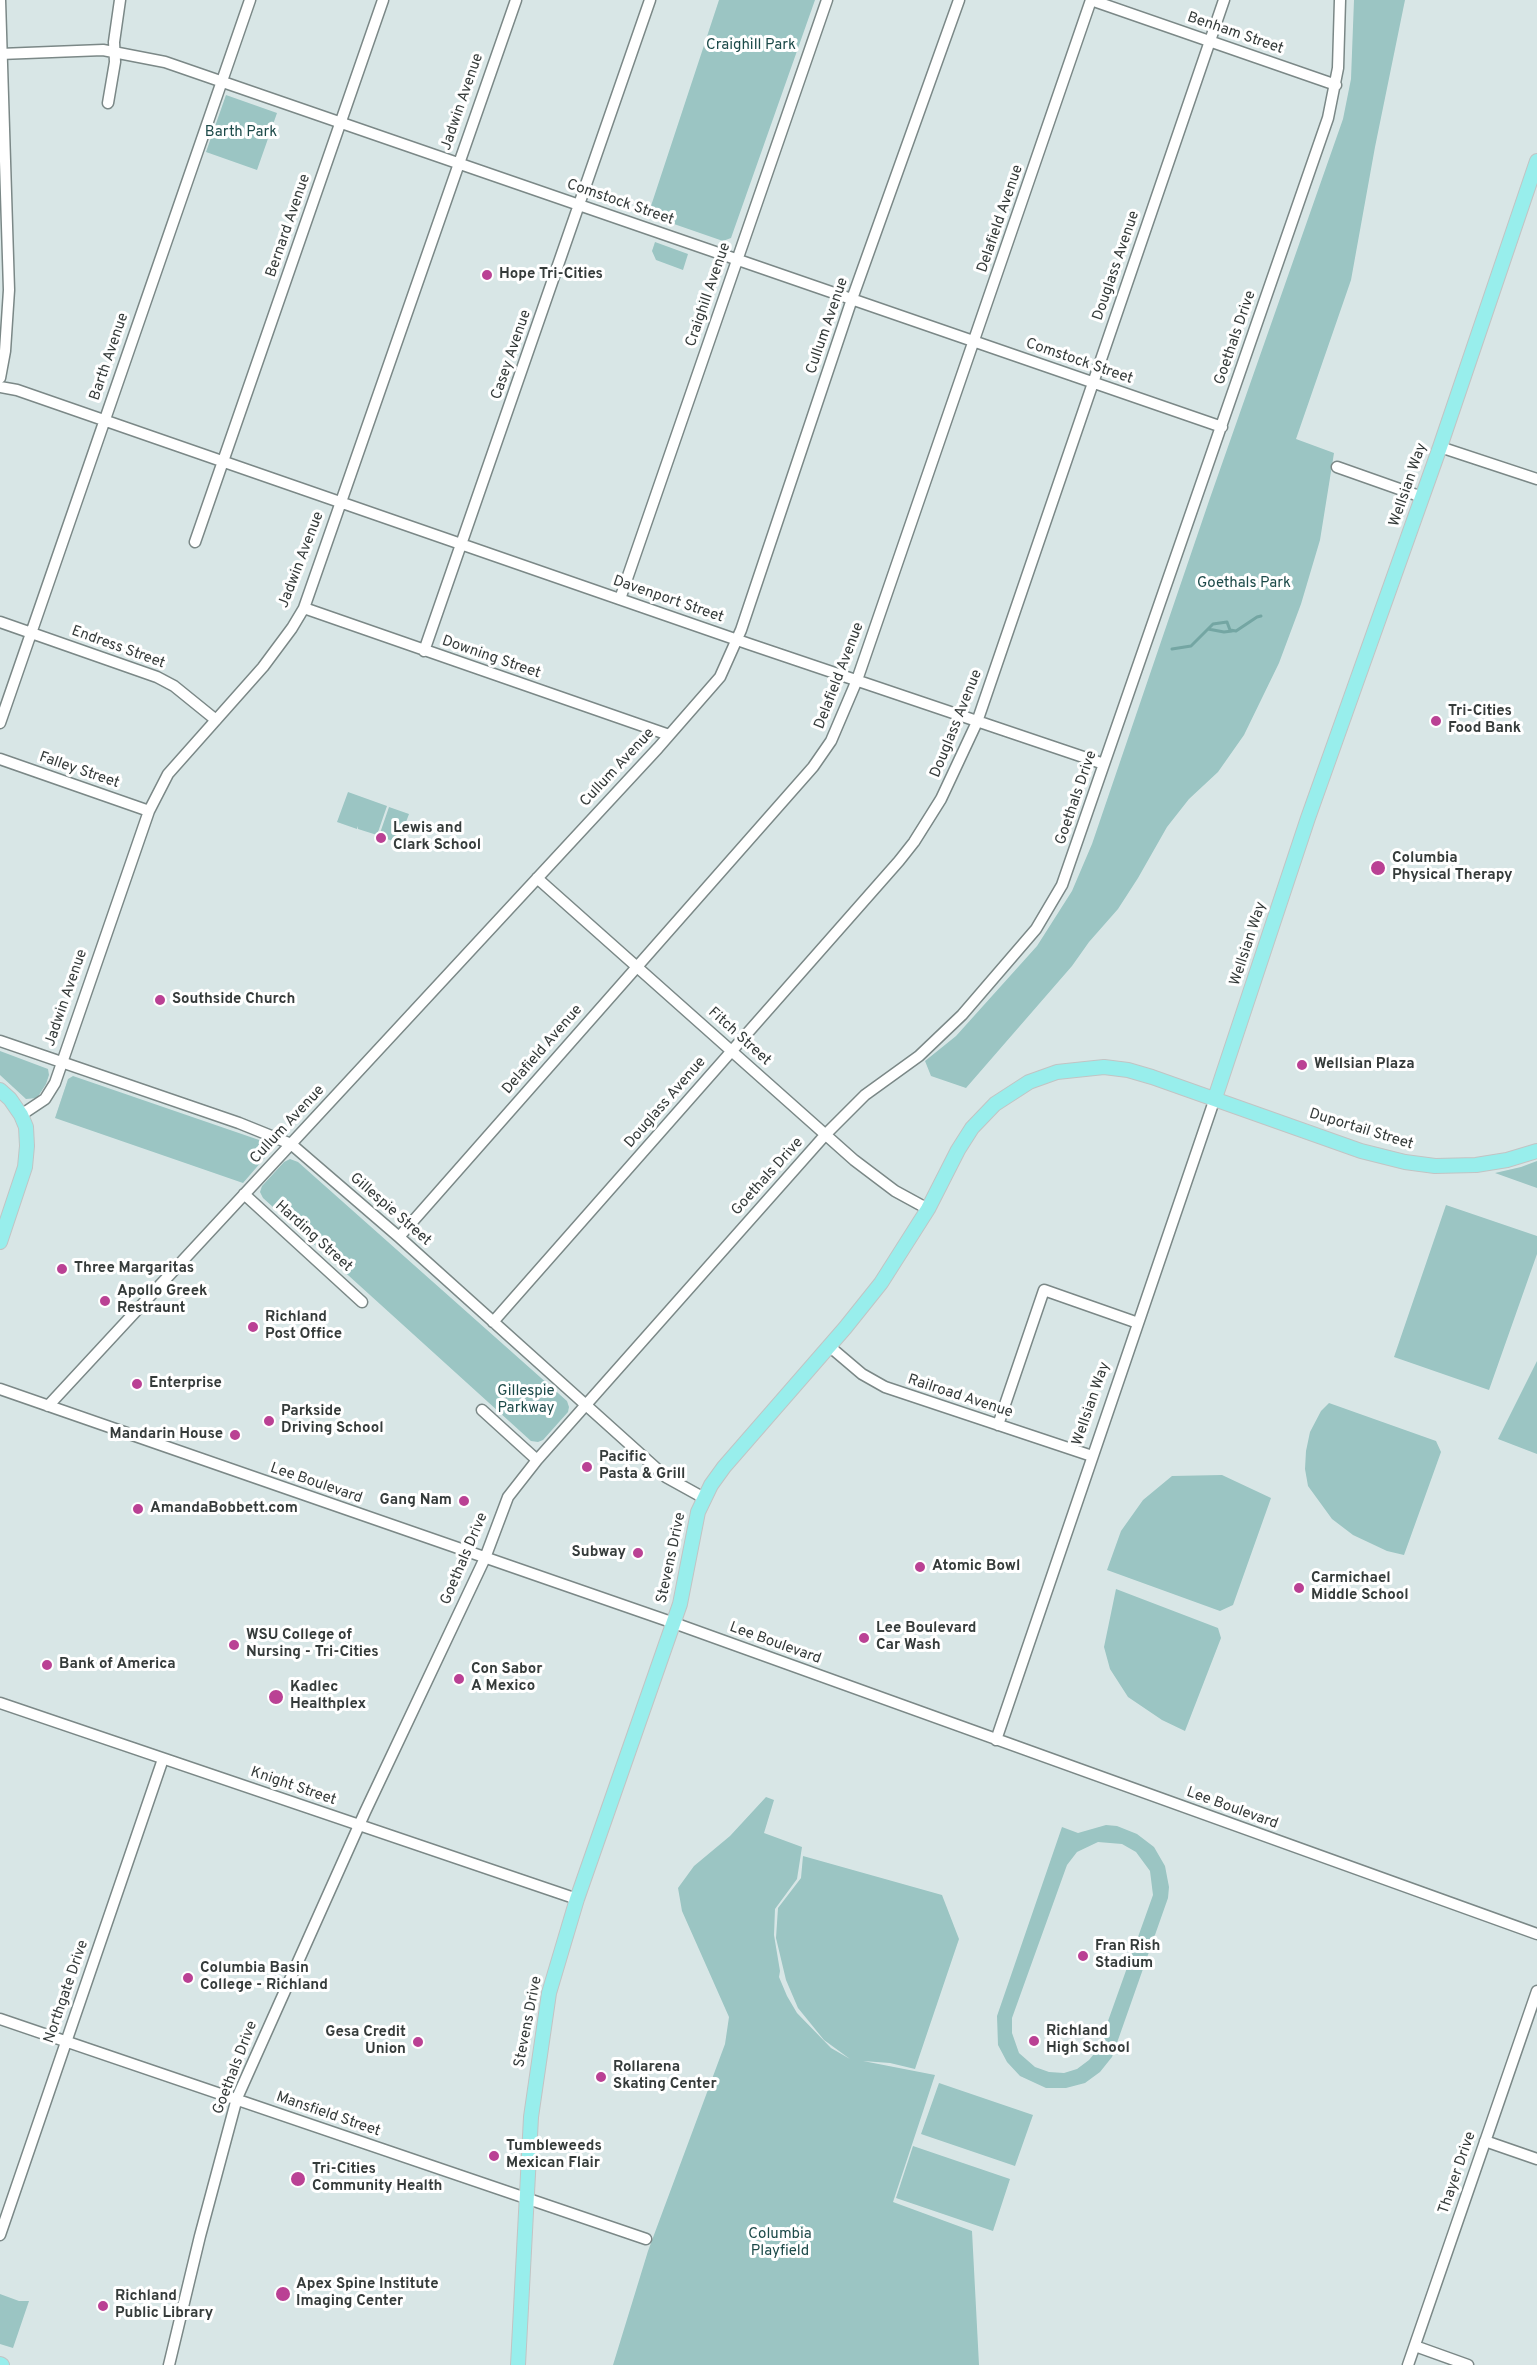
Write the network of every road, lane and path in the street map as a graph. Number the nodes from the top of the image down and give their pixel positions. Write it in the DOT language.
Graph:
graph roads {
  1 [pos="0,0"];
  2 [pos="120,0"];
  3 [pos="250,0"];
  4 [pos="383,0"];
  5 [pos="516,0"];
  6 [pos="650,0"];
  7 [pos="826,0"];
  8 [pos="959,0"];
  9 [pos="1091,0"];
  10 [pos="1224,0"];
  11 [pos="1340,0"];
  12 [pos="1211,42"];
  13 [pos="115,51"];
  14 [pos="1,54"];
  15 [pos="222,82"];
  16 [pos="1336,85"];
  17 [pos="108,103"];
  18 [pos="341,123"];
  19 [pos="1537,161"];
  20 [pos="459,164"];
  21 [pos="580,206"];
  22 [pos="737,260"];
  23 [pos="852,299"];
  24 [pos="975,342"];
  25 [pos="0,378"];
  26 [pos="1093,382"];
  27 [pos="0,387"];
  28 [pos="104,421"];
  29 [pos="1222,427"];
  30 [pos="1440,447"];
  31 [pos="222,462"];
  32 [pos="1337,467"];
  33 [pos="1537,479"];
  34 [pos="1422,497"];
  35 [pos="341,503"];
  36 [pos="195,542"];
  37 [pos="462,544"];
  38 [pos="620,599"];
  39 [pos="304,608"];
  40 [pos="0,622"];
  41 [pos="32,633"];
  42 [pos="738,640"];
  43 [pos="424,651"];
  44 [pos="857,680"];
  45 [pos="216,720"];
  46 [pos="977,722"];
  47 [pos="0,723"];
  48 [pos="669,735"];
  49 [pos="0,759"];
  50 [pos="1104,764"];
  51 [pos="149,811"];
  52 [pos="537,878"];
  53 [pos="637,966"];
  54 [pos="0,1041"];
  55 [pos="732,1051"];
  56 [pos="62,1063"];
  57 [pos="0,1090"];
  58 [pos="1215,1098"];
  59 [pos="21,1115"];
  60 [pos="826,1134"];
  61 [pos="291,1144"];
  62 [pos="1537,1151"];
  63 [pos="244,1194"];
  64 [pos="928,1209"];
  65 [pos="399,1237"];
  66 [pos="0,1242"];
  67 [pos="362,1302"];
  68 [pos="493,1322"];
  69 [pos="1138,1323"];
  70 [pos="829,1346"];
  71 [pos="0,1389"];
  72 [pos="587,1404"];
  73 [pos="48,1406"];
  74 [pos="482,1410"];
  75 [pos="998,1425"];
  76 [pos="1092,1456"];
  77 [pos="537,1460"];
  78 [pos="704,1497"];
  79 [pos="484,1558"];
  80 [pos="674,1623"];
  81 [pos="0,1703"];
  82 [pos="996,1740"];
  83 [pos="163,1759"];
  84 [pos="360,1826"];
  85 [pos="577,1899"];
  86 [pos="1537,1934"];
  87 [pos="1537,1991"];
  88 [pos="0,2019"];
  89 [pos="66,2042"];
  90 [pos="237,2098"];
  91 [pos="1485,2141"];
  92 [pos="1537,2159"];
  93 [pos="525,2199"];
  94 [pos="0,2235"];
  95 [pos="646,2239"];
  96 [pos="1415,2346"];
  97 [pos="169,2365"];
  98 [pos="518,2365"];
  99 [pos="1408,2365"];
  100 [pos="1468,2365"];
  1 -- 14 [label="street"];
  2 -- 13 [label="street"];
  3 -- 15 [label="street, Barth Avenue"];
  4 -- 18 [label="street, Bernard Avenue"];
  5 -- 20 [label="street, Jadwin Avenue"];
  6 -- 21 [label="street, Casey Avenue"];
  7 -- 22 [label="street, Craighill Avenue"];
  8 -- 23 [label="street, Cullum Avenue"];
  9 -- 12 [label="street, Benham Street"];
  9 -- 24 [label="street, Delafield Avenue"];
  10 -- 12 [label="street, Douglass Avenue"];
  11 -- 16 [label="street, Goethals Drive"];
  12 -- 16 [label="street, Benham Street"];
  12 -- 26 [label="street, Douglass Avenue"];
  13 -- 14 [label="street, Comstock Street"];
  13 -- 15 [label="street, Comstock Street"];
  13 -- 17 [label="street"];
  14 -- 25 [label="street"];
  15 -- 18 [label="street, Comstock Street"];
  15 -- 28 [label="street, Barth Avenue"];
  16 -- 29 [label="street, Goethals Drive"];
  18 -- 20 [label="street, Comstock Street"];
  18 -- 31 [label="street, Bernard Avenue"];
  19 -- 30 [label="main road, Wellsian Way"];
  20 -- 21 [label="street, Comstock Street"];
  20 -- 35 [label="street, Jadwin Avenue"];
  21 -- 22 [label="street, Comstock Street"];
  21 -- 37 [label="street, Casey Avenue"];
  22 -- 23 [label="street, Comstock Street"];
  22 -- 38 [label="street, Craighill Avenue"];
  23 -- 24 [label="street, Comstock Street"];
  23 -- 42 [label="street, Cullum Avenue"];
  24 -- 26 [label="street, Comstock Street"];
  24 -- 44 [label="street, Delafield Avenue"];
  26 -- 29 [label="street, Comstock Street"];
  26 -- 46 [label="street, Douglass Avenue"];
  27 -- 28 [label="street, Davenport Street"];
  28 -- 31 [label="street, Davenport Street"];
  28 -- 41 [label="street, Barth Avenue"];
  29 -- 50 [label="street, Goethals Drive"];
  30 -- 33 [label="street"];
  30 -- 34 [label="main road, Wellsian Way"];
  31 -- 35 [label="street, Davenport Street"];
  31 -- 36 [label="street"];
  32 -- 34 [label="street"];
  34 -- 58 [label="main road, Wellsian Way"];
  35 -- 37 [label="street, Davenport Street"];
  35 -- 39 [label="street, Jadwin Avenue"];
  37 -- 38 [label="street, Davenport Street"];
  37 -- 43 [label="street, Casey Avenue"];
  38 -- 42 [label="street, Davenport Street"];
  39 -- 43 [label="street, Downing Street"];
  39 -- 45 [label="street, Jadwin Avenue"];
  40 -- 41 [label="street, Endress Street"];
  41 -- 45 [label="street, Endress Street"];
  41 -- 47 [label="street, Barth Avenue"];
  42 -- 44 [label="street, Davenport Street"];
  42 -- 48 [label="street, Cullum Avenue"];
  43 -- 48 [label="street, Downing Street"];
  44 -- 46 [label="street, Davenport Street"];
  44 -- 53 [label="street, Delafield Avenue"];
  45 -- 51 [label="street, Jadwin Avenue"];
  46 -- 50 [label="street, Davenport Street"];
  46 -- 55 [label="street, Douglass Avenue"];
  48 -- 52 [label="street, Cullum Avenue"];
  49 -- 51 [label="street, Falley Street"];
  50 -- 60 [label="street, Goethals Drive"];
  51 -- 56 [label="street, Jadwin Avenue"];
  52 -- 53 [label="street, Fitch Street"];
  52 -- 61 [label="street, Cullum Avenue"];
  53 -- 55 [label="street, Fitch Street"];
  53 -- 65 [label="street, Delafield Avenue"];
  54 -- 56 [label="street, Gillespie Street"];
  55 -- 60 [label="street, Fitch Street"];
  55 -- 68 [label="street, Douglass Avenue"];
  56 -- 59 [label="street, Jadwin Avenue"];
  56 -- 61 [label="street, Gillespie Street"];
  57 -- 59 [label="main road"];
  58 -- 62 [label="main road, Duportail Street"];
  58 -- 64 [label="main road, Stevens Drive"];
  58 -- 69 [label="street, Wellsian Way"];
  59 -- 66 [label="main road"];
  60 -- 64 [label="street, Fitch Street"];
  60 -- 72 [label="street, Goethals Drive"];
  61 -- 63 [label="street, Cullum Avenue"];
  61 -- 65 [label="street, Gillespie Street"];
  63 -- 67 [label="street, Harding Street"];
  63 -- 73 [label="street, Cullum Avenue"];
  64 -- 70 [label="main road, Stevens Drive"];
  65 -- 68 [label="street, Gillespie Street"];
  68 -- 72 [label="street, Gillespie Street"];
  69 -- 75 [label="street"];
  69 -- 76 [label="street, Wellsian Way"];
  70 -- 75 [label="street, Railroad Avenue"];
  70 -- 78 [label="main road, Stevens Drive"];
  71 -- 73 [label="street, Lee Boulevard"];
  72 -- 77 [label="street, Goethals Drive"];
  72 -- 78 [label="street, Gillespie Street"];
  73 -- 79 [label="street, Lee Boulevard"];
  74 -- 77 [label="street"];
  75 -- 76 [label="street, Railroad Avenue"];
  76 -- 82 [label="street, Wellsian Way"];
  77 -- 79 [label="street, Goethals Drive"];
  78 -- 80 [label="main road, Stevens Drive"];
  79 -- 80 [label="street, Lee Boulevard"];
  79 -- 84 [label="street, Goethals Drive"];
  80 -- 82 [label="street, Lee Boulevard"];
  80 -- 85 [label="main road, Stevens Drive"];
  81 -- 83 [label="street, Knight Street"];
  82 -- 86 [label="street, Lee Boulevard"];
  83 -- 84 [label="street, Knight Street"];
  83 -- 89 [label="street, Northgate Drive"];
  84 -- 85 [label="street, Knight Street"];
  84 -- 90 [label="street, Goethals Drive"];
  85 -- 93 [label="main road, Stevens Drive"];
  87 -- 91 [label="street, Thayer Drive"];
  88 -- 89 [label="street, Mansfield Street"];
  89 -- 90 [label="street, Mansfield Street"];
  89 -- 94 [label="street, Northgate Drive"];
  90 -- 93 [label="street, Mansfield Street"];
  90 -- 97 [label="street, Goethals Drive"];
  91 -- 92 [label="street"];
  91 -- 96 [label="street, Thayer Drive"];
  93 -- 95 [label="street, Mansfield Street"];
  93 -- 98 [label="main road, Stevens Drive"];
  96 -- 99 [label="street, Thayer Drive"];
  96 -- 100 [label="street"];
}
